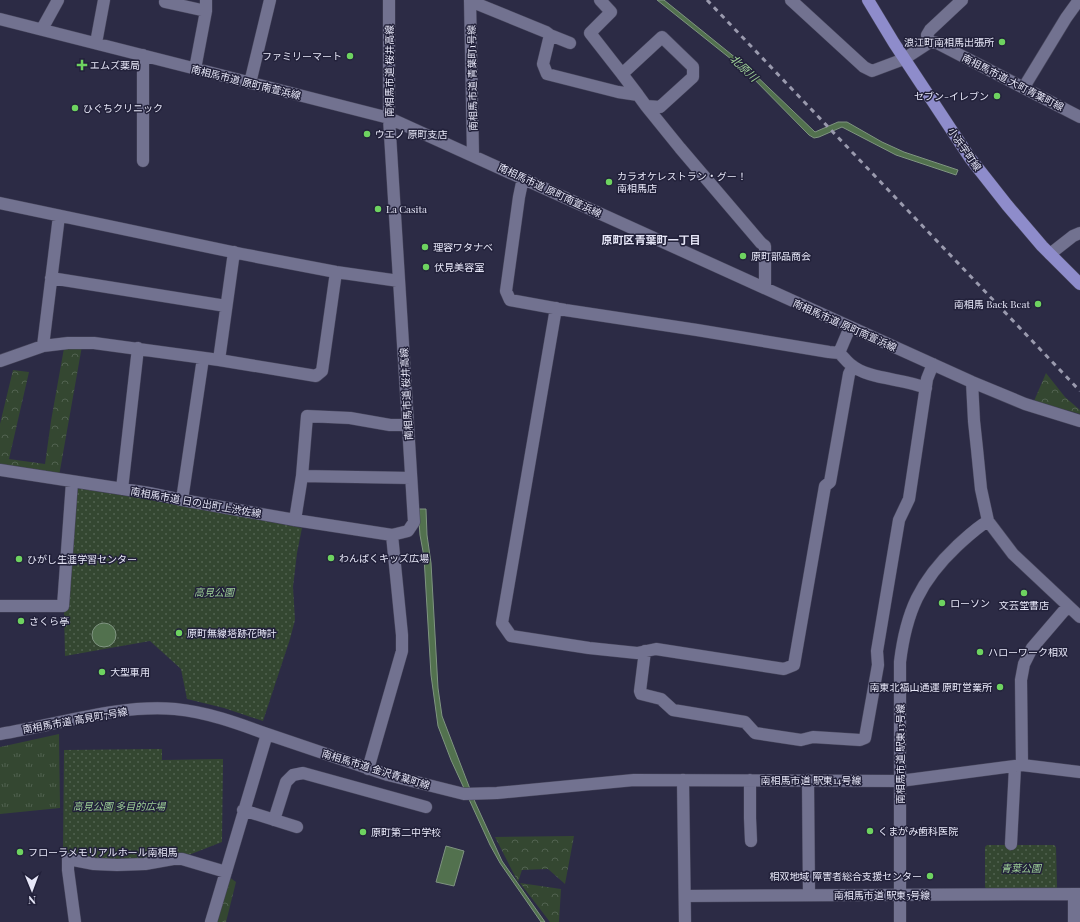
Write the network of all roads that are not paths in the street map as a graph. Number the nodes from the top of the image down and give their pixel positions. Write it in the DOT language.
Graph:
graph roads {
  1 [pos="58,0"];
  2 [pos="104,0"];
  3 [pos="270,0"];
  4 [pos="389,0"];
  5 [pos="470,0"];
  6 [pos="600,0"];
  7 [pos="791,0"];
  8 [pos="868,0"];
  9 [pos="962,0"];
  10 [pos="1072,0"];
  11 [pos="1079,0"];
  12 [pos="165,2"];
  13 [pos="206,6"];
  14 [pos="0,18"];
  15 [pos="1066,18"];
  16 [pos="42,29"];
  17 [pos="550,35"];
  18 [pos="930,42"];
  19 [pos="96,43"];
  20 [pos="570,43"];
  21 [pos="143,55"];
  22 [pos="904,59"];
  23 [pos="195,69"];
  24 [pos="622,74"];
  25 [pos="250,83"];
  26 [pos="1024,87"];
  27 [pos="638,95"];
  28 [pos="646,106"];
  29 [pos="1080,116"];
  30 [pos="389,118"];
  31 [pos="473,155"];
  32 [pos="143,161"];
  33 [pos="523,178"];
  34 [pos="0,203"];
  35 [pos="59,216"];
  36 [pos="1080,233"];
  37 [pos="234,252"];
  38 [pos="1050,254"];
  39 [pos="336,272"];
  40 [pos="51,278"];
  41 [pos="399,281"];
  42 [pos="1080,284"];
  43 [pos="765,288"];
  44 [pos="226,306"];
  45 [pos="556,308"];
  46 [pos="850,327"];
  47 [pos="42,346"];
  48 [pos="138,348"];
  49 [pos="839,352"];
  50 [pos="203,358"];
  51 [pos="219,360"];
  52 [pos="0,361"];
  53 [pos="933,364"];
  54 [pos="853,366"];
  55 [pos="972,382"];
  56 [pos="926,388"];
  57 [pos="1080,421"];
  58 [pos="408,426"];
  59 [pos="0,470"];
  60 [pos="302,476"];
  61 [pos="411,478"];
  62 [pos="72,482"];
  63 [pos="122,489"];
  64 [pos="182,500"];
  65 [pos="295,520"];
  66 [pos="988,521"];
  67 [pos="392,535"];
  68 [pos="0,606"];
  69 [pos="1068,606"];
  70 [pos="1080,617"];
  71 [pos="645,651"];
  72 [pos="0,734"];
  73 [pos="267,734"];
  74 [pos="1019,766"];
  75 [pos="368,769"];
  76 [pos="1080,772"];
  77 [pos="683,780"];
  78 [pos="750,780"];
  79 [pos="808,780"];
  80 [pos="900,781"];
  81 [pos="426,807"];
  82 [pos="243,810"];
  83 [pos="274,820"];
  84 [pos="297,827"];
  85 [pos="751,841"];
  86 [pos="1011,844"];
  87 [pos="226,872"];
  88 [pos="1077,894"];
  89 [pos="809,895"];
  90 [pos="901,895"];
  91 [pos="685,896"];
  92 [pos="75,922"];
  93 [pos="211,922"];
  94 [pos="685,922"];
  95 [pos="900,922"];
  96 [pos="1074,922"];
  1 -- 16 [label="street"];
  2 -- 19 [label="street"];
  3 -- 25 [label="street"];
  4 -- 30 [label="street, 南相馬市道 桜井高線"];
  5 -- 17 [label="street, 南相馬市道 青葉町1号線"];
  5 -- 31 [label="street, 南相馬市道 青葉町1号線"];
  6 -- 24 [label="street"];
  7 -- 22 [label="street"];
  8 -- 22 [label="main road, 小浜字町線"];
  9 -- 18 [label="street"];
  10 -- 15 [label="street"];
  11 -- 15 [label="street"];
  12 -- 13 [label="street"];
  13 -- 23 [label="street"];
  14 -- 16 [label="street, 南相馬市道 原町南萱浜線"];
  15 -- 26 [label="street"];
  16 -- 19 [label="street, 南相馬市道 原町南萱浜線"];
  17 -- 20 [label="street, 南相馬市道 青葉町1号線"];
  17 -- 27 [label="street"];
  18 -- 22 [label="street"];
  18 -- 26 [label="street, 南相馬市道 大町青葉町線"];
  19 -- 21 [label="street, 南相馬市道 原町南萱浜線"];
  21 -- 23 [label="street, 南相馬市道 原町南萱浜線"];
  21 -- 32 [label="street"];
  22 -- 38 [label="main road, 小浜字町線"];
  23 -- 25 [label="street, 南相馬市道 原町南萱浜線"];
  24 -- 27 [label="street"];
  24 -- 28 [label="street"];
  25 -- 30 [label="street, 南相馬市道 原町南萱浜線"];
  26 -- 29 [label="street, 南相馬市道 大町青葉町線"];
  27 -- 28 [label="street"];
  28 -- 43 [label="street"];
  30 -- 31 [label="street, 南相馬市道 原町南萱浜線"];
  30 -- 41 [label="street, 南相馬市道 桜井高線"];
  31 -- 33 [label="street, 南相馬市道 原町南萱浜線"];
  33 -- 43 [label="street, 南相馬市道 原町南萱浜線"];
  33 -- 45 [label="street"];
  34 -- 35 [label="street"];
  35 -- 37 [label="street"];
  35 -- 40 [label="street"];
  36 -- 38 [label="street"];
  37 -- 39 [label="street"];
  37 -- 44 [label="street"];
  38 -- 42 [label="main road, 小浜字町線"];
  39 -- 41 [label="street"];
  39 -- 51 [label="street"];
  40 -- 44 [label="street"];
  40 -- 47 [label="street"];
  41 -- 58 [label="street, 南相馬市道 桜井高線"];
  43 -- 46 [label="street, 南相馬市道 原町南萱浜線"];
  44 -- 51 [label="street"];
  45 -- 49 [label="street"];
  45 -- 71 [label="street"];
  46 -- 49 [label="street"];
  46 -- 53 [label="street, 南相馬市道 原町南萱浜線"];
  47 -- 48 [label="street"];
  47 -- 52 [label="street"];
  48 -- 50 [label="street"];
  48 -- 63 [label="street"];
  49 -- 54 [label="street"];
  50 -- 51 [label="street"];
  50 -- 64 [label="street"];
  53 -- 55 [label="street, 南相馬市道 原町南萱浜線"];
  53 -- 56 [label="street"];
  54 -- 56 [label="street"];
  54 -- 71 [label="street"];
  55 -- 57 [label="street, 南相馬市道 原町南萱浜線"];
  55 -- 66 [label="street"];
  56 -- 71 [label="street"];
  58 -- 60 [label="street"];
  58 -- 61 [label="street, 南相馬市道 桜井高線"];
  59 -- 62 [label="street, 南相馬市道 日の出町上渋佐線"];
  60 -- 61 [label="street"];
  60 -- 65 [label="street"];
  61 -- 67 [label="street, 南相馬市道 桜井高線"];
  62 -- 63 [label="street, 南相馬市道 日の出町上渋佐線"];
  62 -- 68 [label="street"];
  63 -- 64 [label="street, 南相馬市道 日の出町上渋佐線"];
  64 -- 65 [label="street, 南相馬市道 日の出町上渋佐線"];
  65 -- 67 [label="street, 南相馬市道 日の出町上渋佐線"];
  66 -- 69 [label="street"];
  66 -- 80 [label="street, 南相馬市道 駅東13号線"];
  67 -- 75 [label="street"];
  69 -- 70 [label="street"];
  69 -- 74 [label="street"];
  72 -- 73 [label="street, 南相馬市道 高見町7号線"];
  73 -- 75 [label="street, 南相馬市道 金沢青葉町線"];
  73 -- 82 [label="street"];
  74 -- 76 [label="street, 南相馬市道 駅東14号線"];
  74 -- 80 [label="street, 南相馬市道 駅東14号線"];
  74 -- 86 [label="street"];
  75 -- 77 [label="street, 南相馬市道 金沢青葉町線"];
  77 -- 78 [label="street, 南相馬市道 駅東14号線"];
  77 -- 91 [label="street"];
  78 -- 79 [label="street, 南相馬市道 駅東14号線"];
  78 -- 85 [label="street"];
  79 -- 80 [label="street, 南相馬市道 駅東14号線"];
  79 -- 89 [label="street"];
  80 -- 90 [label="street, 南相馬市道 駅東13号線"];
  81 -- 83 [label="street"];
  82 -- 83 [label="street"];
  82 -- 87 [label="street"];
  83 -- 84 [label="street"];
  87 -- 92 [label="street"];
  87 -- 93 [label="street"];
  88 -- 90 [label="street, 南相馬市道 駅東5号線"];
  88 -- 96 [label="street"];
  89 -- 90 [label="street, 南相馬市道 駅東5号線"];
  89 -- 91 [label="street, 南相馬市道 駅東5号線"];
  90 -- 95 [label="street, 南相馬市道 駅東13号線"];
  91 -- 94 [label="street"];
}
